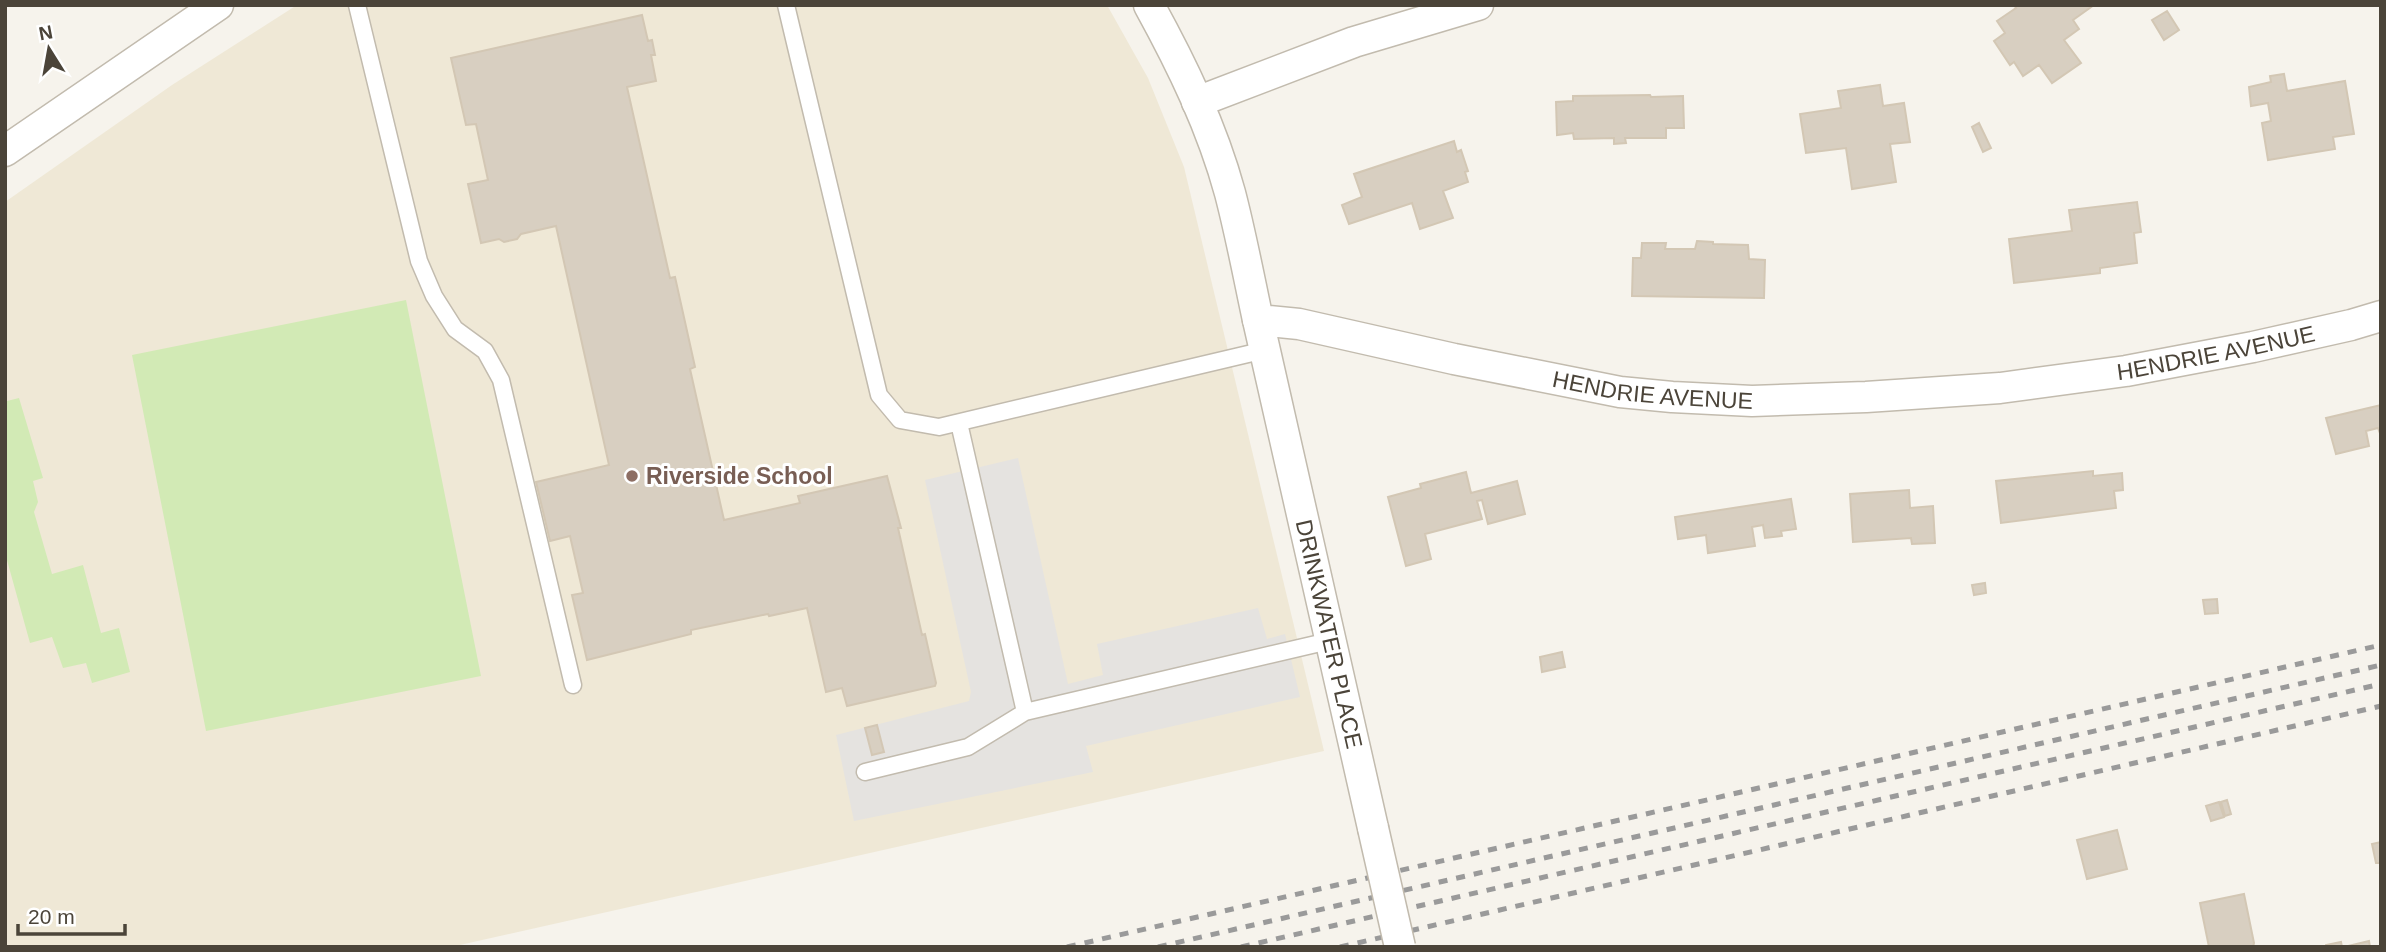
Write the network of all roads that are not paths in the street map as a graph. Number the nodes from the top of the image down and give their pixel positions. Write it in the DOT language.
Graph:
graph roads {
  1 [pos="218,5"];
  2 [pos="357,5"];
  3 [pos="786,5"];
  4 [pos="1149,5"];
  5 [pos="1478,5"];
  6 [pos="1197,102"];
  7 [pos="5,151"];
  8 [pos="2381,316"];
  9 [pos="1258,320"];
  10 [pos="1265,350"];
  11 [pos="958,423"];
  12 [pos="1329,641"];
  13 [pos="573,685"];
  14 [pos="1025,712"];
  15 [pos="865,772"];
  16 [pos="1400,947"];
  1 -- 7 [label="street"];
  2 -- 13 [label="lane"];
  3 -- 11 [label="lane"];
  4 -- 6 [label="street"];
  5 -- 6 [label="street"];
  6 -- 9 [label="street"];
  8 -- 9 [label="street, HENDRIE AVENUE"];
  9 -- 10 [label="street, DRINKWATER PLACE"];
  10 -- 11 [label="lane"];
  10 -- 12 [label="street, DRINKWATER PLACE"];
  11 -- 14 [label="lane"];
  12 -- 14 [label="lane"];
  12 -- 16 [label="street, DRINKWATER PLACE, bridge"];
  14 -- 15 [label="lane"];
}
